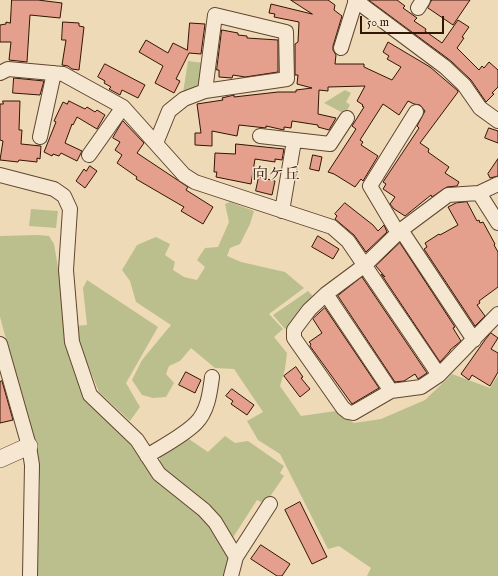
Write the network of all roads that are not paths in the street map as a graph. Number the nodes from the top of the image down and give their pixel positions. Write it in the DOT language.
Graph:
graph roads {
  1 [pos="356,0"];
  2 [pos="341,48"];
  3 [pos="0,73"];
  4 [pos="54,73"];
  5 [pos="205,91"];
  6 [pos="123,107"];
  7 [pos="416,112"];
  8 [pos="347,118"];
  9 [pos="498,120"];
  10 [pos="260,136"];
  11 [pos="40,137"];
  12 [pos="294,141"];
  13 [pos="156,143"];
  14 [pos="89,155"];
  15 [pos="0,175"];
  16 [pos="498,184"];
  17 [pos="479,193"];
  18 [pos="282,211"];
  19 [pos="498,222"];
  20 [pos="399,231"];
  21 [pos="365,265"];
  22 [pos="326,294"];
  23 [pos="498,314"];
  24 [pos="474,340"];
  25 [pos="0,344"];
  26 [pos="439,374"];
  27 [pos="212,377"];
  28 [pos="391,390"];
  29 [pos="29,446"];
  30 [pos="147,456"];
  31 [pos="0,460"];
  32 [pos="270,504"];
  33 [pos="236,557"];
  34 [pos="30,576"];
  35 [pos="231,576"];
  1 -- 2 [label="street"];
  1 -- 9 [label="street"];
  3 -- 4 [label="street"];
  4 -- 6 [label="street"];
  4 -- 11 [label="street"];
  5 -- 5 [label="street"];
  5 -- 13 [label="street"];
  6 -- 13 [label="street"];
  6 -- 14 [label="street"];
  7 -- 20 [label="street"];
  8 -- 12 [label="street"];
  10 -- 12 [label="street"];
  12 -- 18 [label="street"];
  13 -- 18 [label="street"];
  15 -- 30 [label="street"];
  16 -- 17 [label="street"];
  17 -- 19 [label="street"];
  17 -- 20 [label="street"];
  18 -- 21 [label="street"];
  20 -- 21 [label="street"];
  20 -- 24 [label="street"];
  21 -- 22 [label="street"];
  21 -- 26 [label="street"];
  22 -- 28 [label="street"];
  22 -- 28 [label="street"];
  23 -- 24 [label="street"];
  24 -- 26 [label="street"];
  25 -- 29 [label="street"];
  26 -- 28 [label="street"];
  27 -- 30 [label="street"];
  29 -- 31 [label="street"];
  29 -- 34 [label="street"];
  30 -- 33 [label="street"];
  32 -- 33 [label="street"];
  33 -- 35 [label="street"];
}
